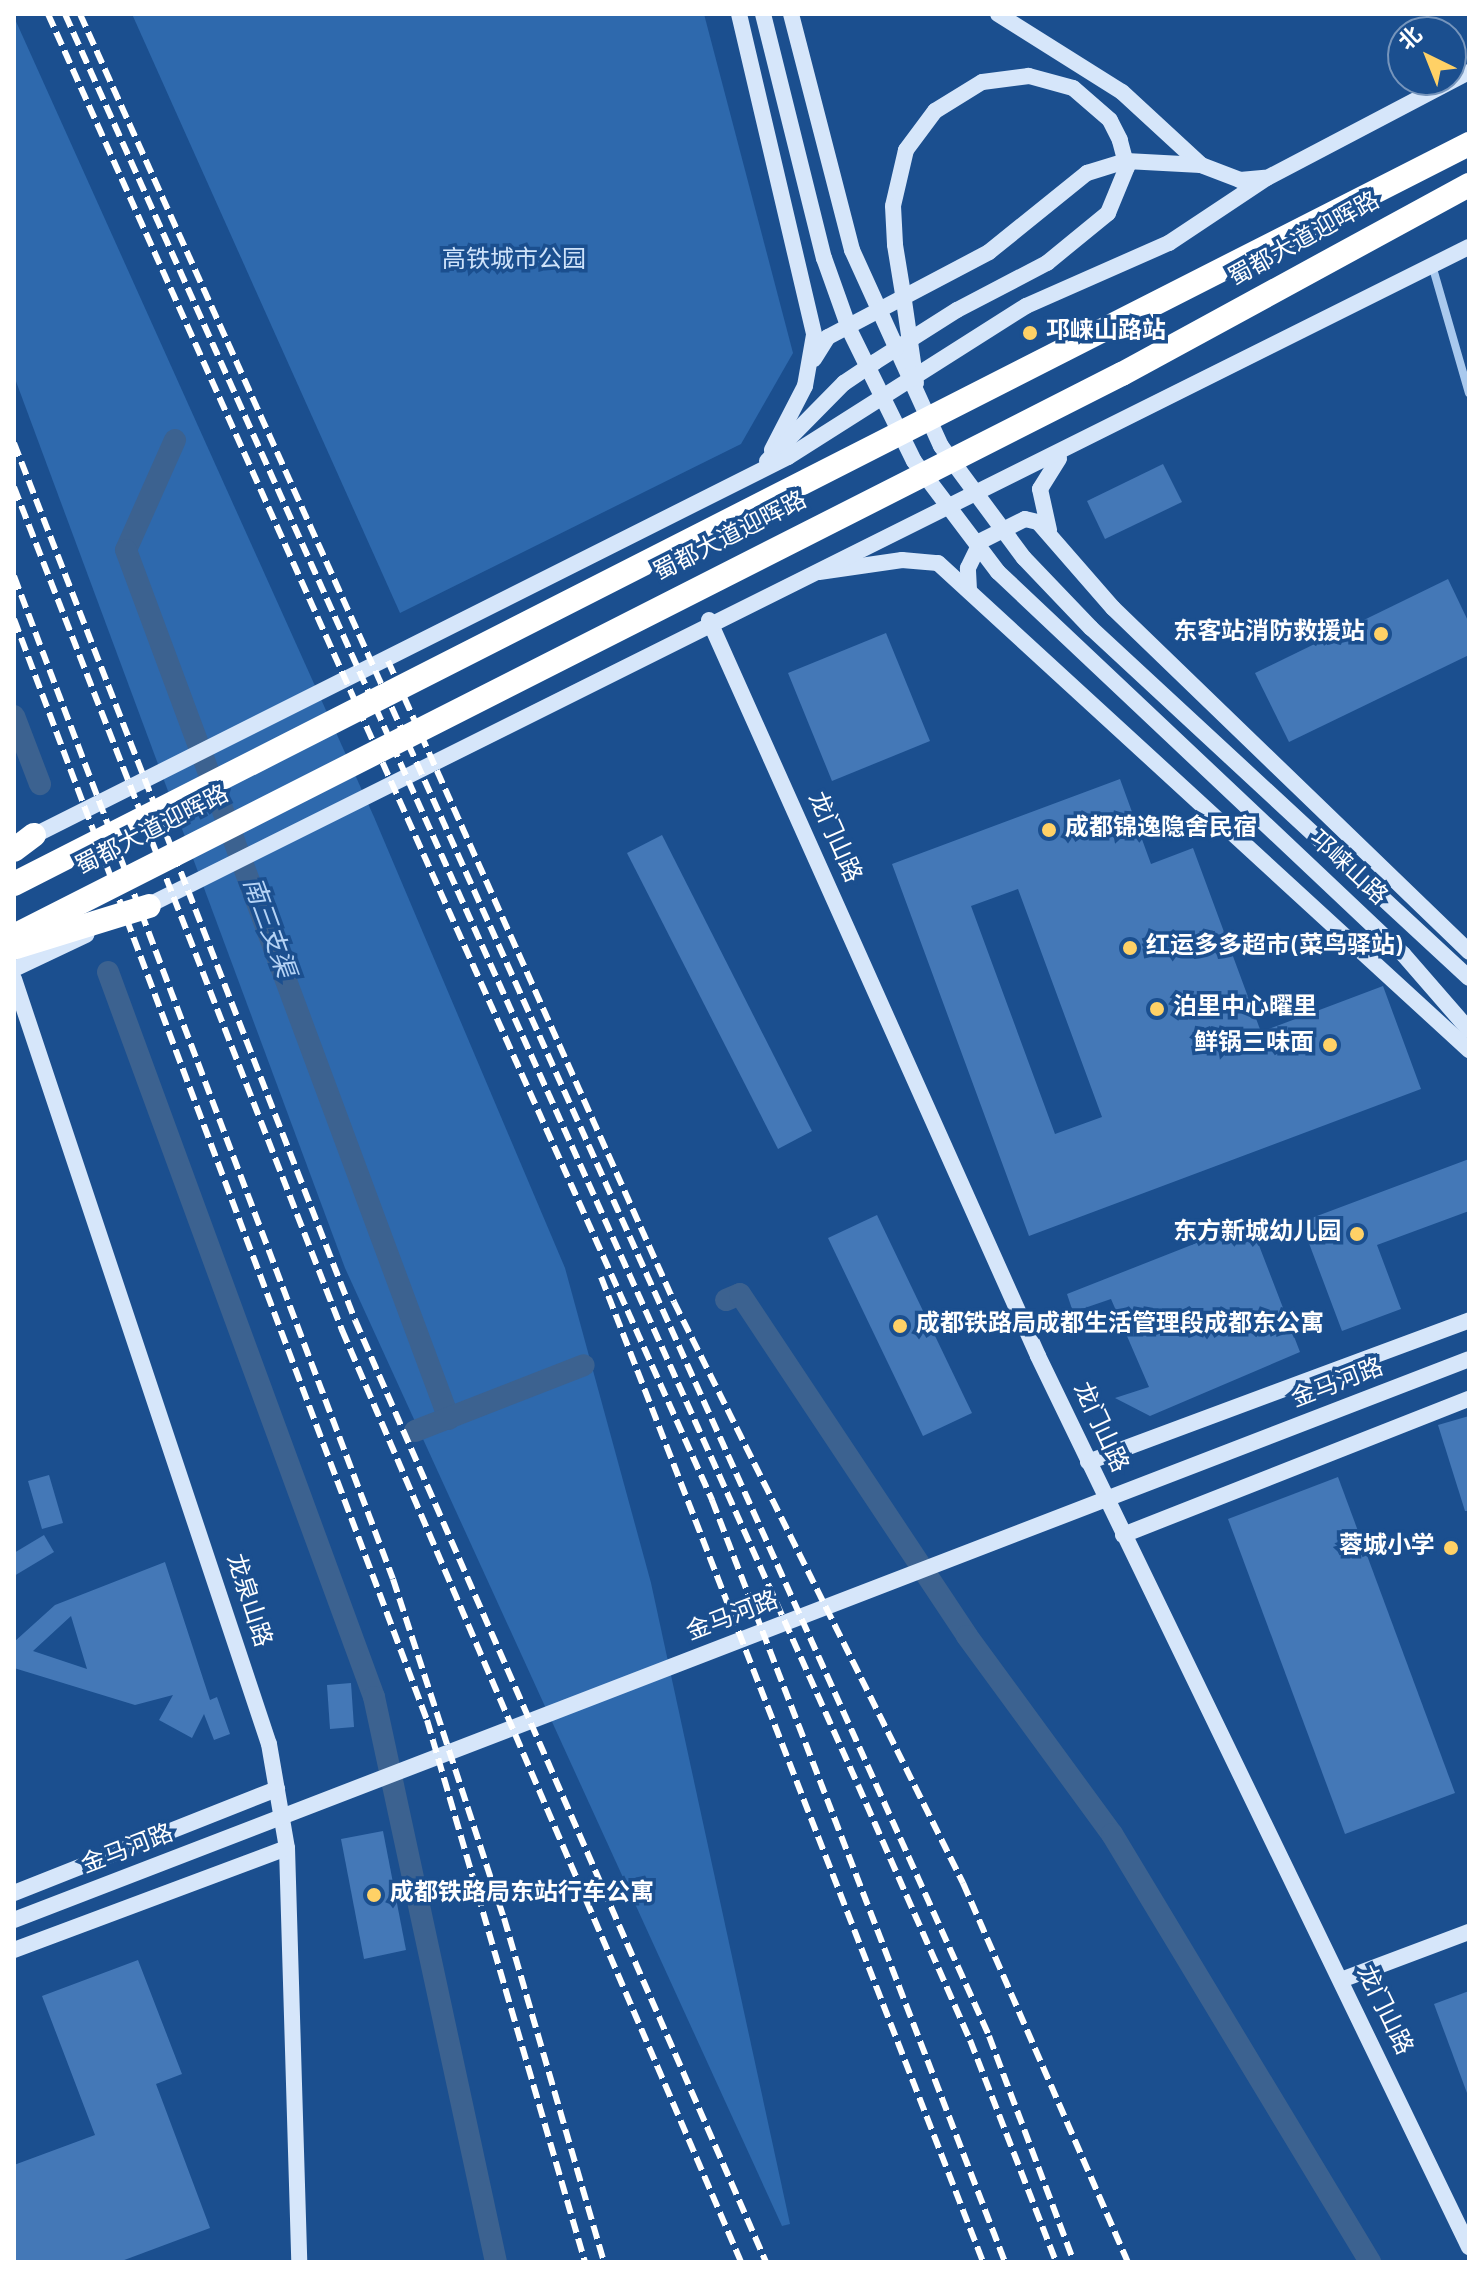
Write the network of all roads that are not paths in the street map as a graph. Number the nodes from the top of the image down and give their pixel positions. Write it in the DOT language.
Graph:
graph roads {
  1 [pos="739,14"];
  2 [pos="763,14"];
  3 [pos="791,14"];
  4 [pos="998,14"];
  5 [pos="1469,72"];
  6 [pos="1469,144"];
  7 [pos="1201,165"];
  8 [pos="1267,178"];
  9 [pos="1469,185"];
  10 [pos="1469,247"];
  11 [pos="1432,265"];
  12 [pos="814,359"];
  13 [pos="1469,393"];
  14 [pos="920,412"];
  15 [pos="1068,450"];
  16 [pos="768,461"];
  17 [pos="668,519"];
  18 [pos="1050,532"];
  19 [pos="801,574"];
  20 [pos="969,590"];
  21 [pos="709,620"];
  22 [pos="21,844"];
  23 [pos="14,884"];
  24 [pos="149,906"];
  25 [pos="14,936"];
  26 [pos="14,948"];
  27 [pos="1469,952"];
  28 [pos="14,969"];
  29 [pos="1469,978"];
  30 [pos="14,979"];
  31 [pos="18,1002"];
  32 [pos="1469,1030"];
  33 [pos="1469,1050"];
  34 [pos="1469,1320"];
  35 [pos="1469,1359"];
  36 [pos="1469,1399"];
  37 [pos="1088,1462"];
  38 [pos="1123,1535"];
  39 [pos="277,1789"];
  40 [pos="287,1848"];
  41 [pos="14,1893"];
  42 [pos="14,1920"];
  43 [pos="1469,1932"];
  44 [pos="14,1950"];
  45 [pos="1341,1980"];
  46 [pos="1469,2247"];
  47 [pos="299,2262"];
  1 -- 12 [label="street"];
  2 -- 32 [label="street, 邛崃山路"];
  3 -- 14 [label="street"];
  4 -- 7 [label="street"];
  5 -- 8 [label="street"];
  6 -- 23 [label="highway, 蜀都大道迎晖路"];
  7 -- 8 [label="street"];
  7 -- 12 [label="street"];
  8 -- 17 [label="street"];
  9 -- 25 [label="highway, 蜀都大道迎晖路"];
  10 -- 11 [label="street"];
  11 -- 13 [label="street"];
  11 -- 15 [label="street"];
  12 -- 16 [label="street"];
  14 -- 16 [label="street"];
  14 -- 29 [label="street, 邛崃山路"];
  15 -- 18 [label="street"];
  15 -- 19 [label="street"];
  16 -- 17 [label="street"];
  17 -- 22 [label="street"];
  18 -- 20 [label="street"];
  18 -- 27 [label="street"];
  19 -- 20 [label="street"];
  19 -- 21 [label="street"];
  20 -- 33 [label="street"];
  21 -- 24 [label="street"];
  21 -- 37 [label="street, 龙门山路"];
  24 -- 26 [label="highway"];
  24 -- 28 [label="street"];
  30 -- 31 [label="street, 龙泉山路"];
  31 -- 39 [label="street, 龙泉山路"];
  34 -- 37 [label="street"];
  35 -- 42 [label="street, 金马河路"];
  36 -- 38 [label="street"];
  37 -- 38 [label="street, 龙门山路"];
  38 -- 45 [label="street, 龙门山路"];
  39 -- 40 [label="street, 龙泉山路"];
  39 -- 41 [label="street"];
  40 -- 44 [label="street"];
  40 -- 47 [label="street, 龙泉山路"];
  43 -- 45 [label="street"];
  45 -- 46 [label="street, 龙门山路"];
}
